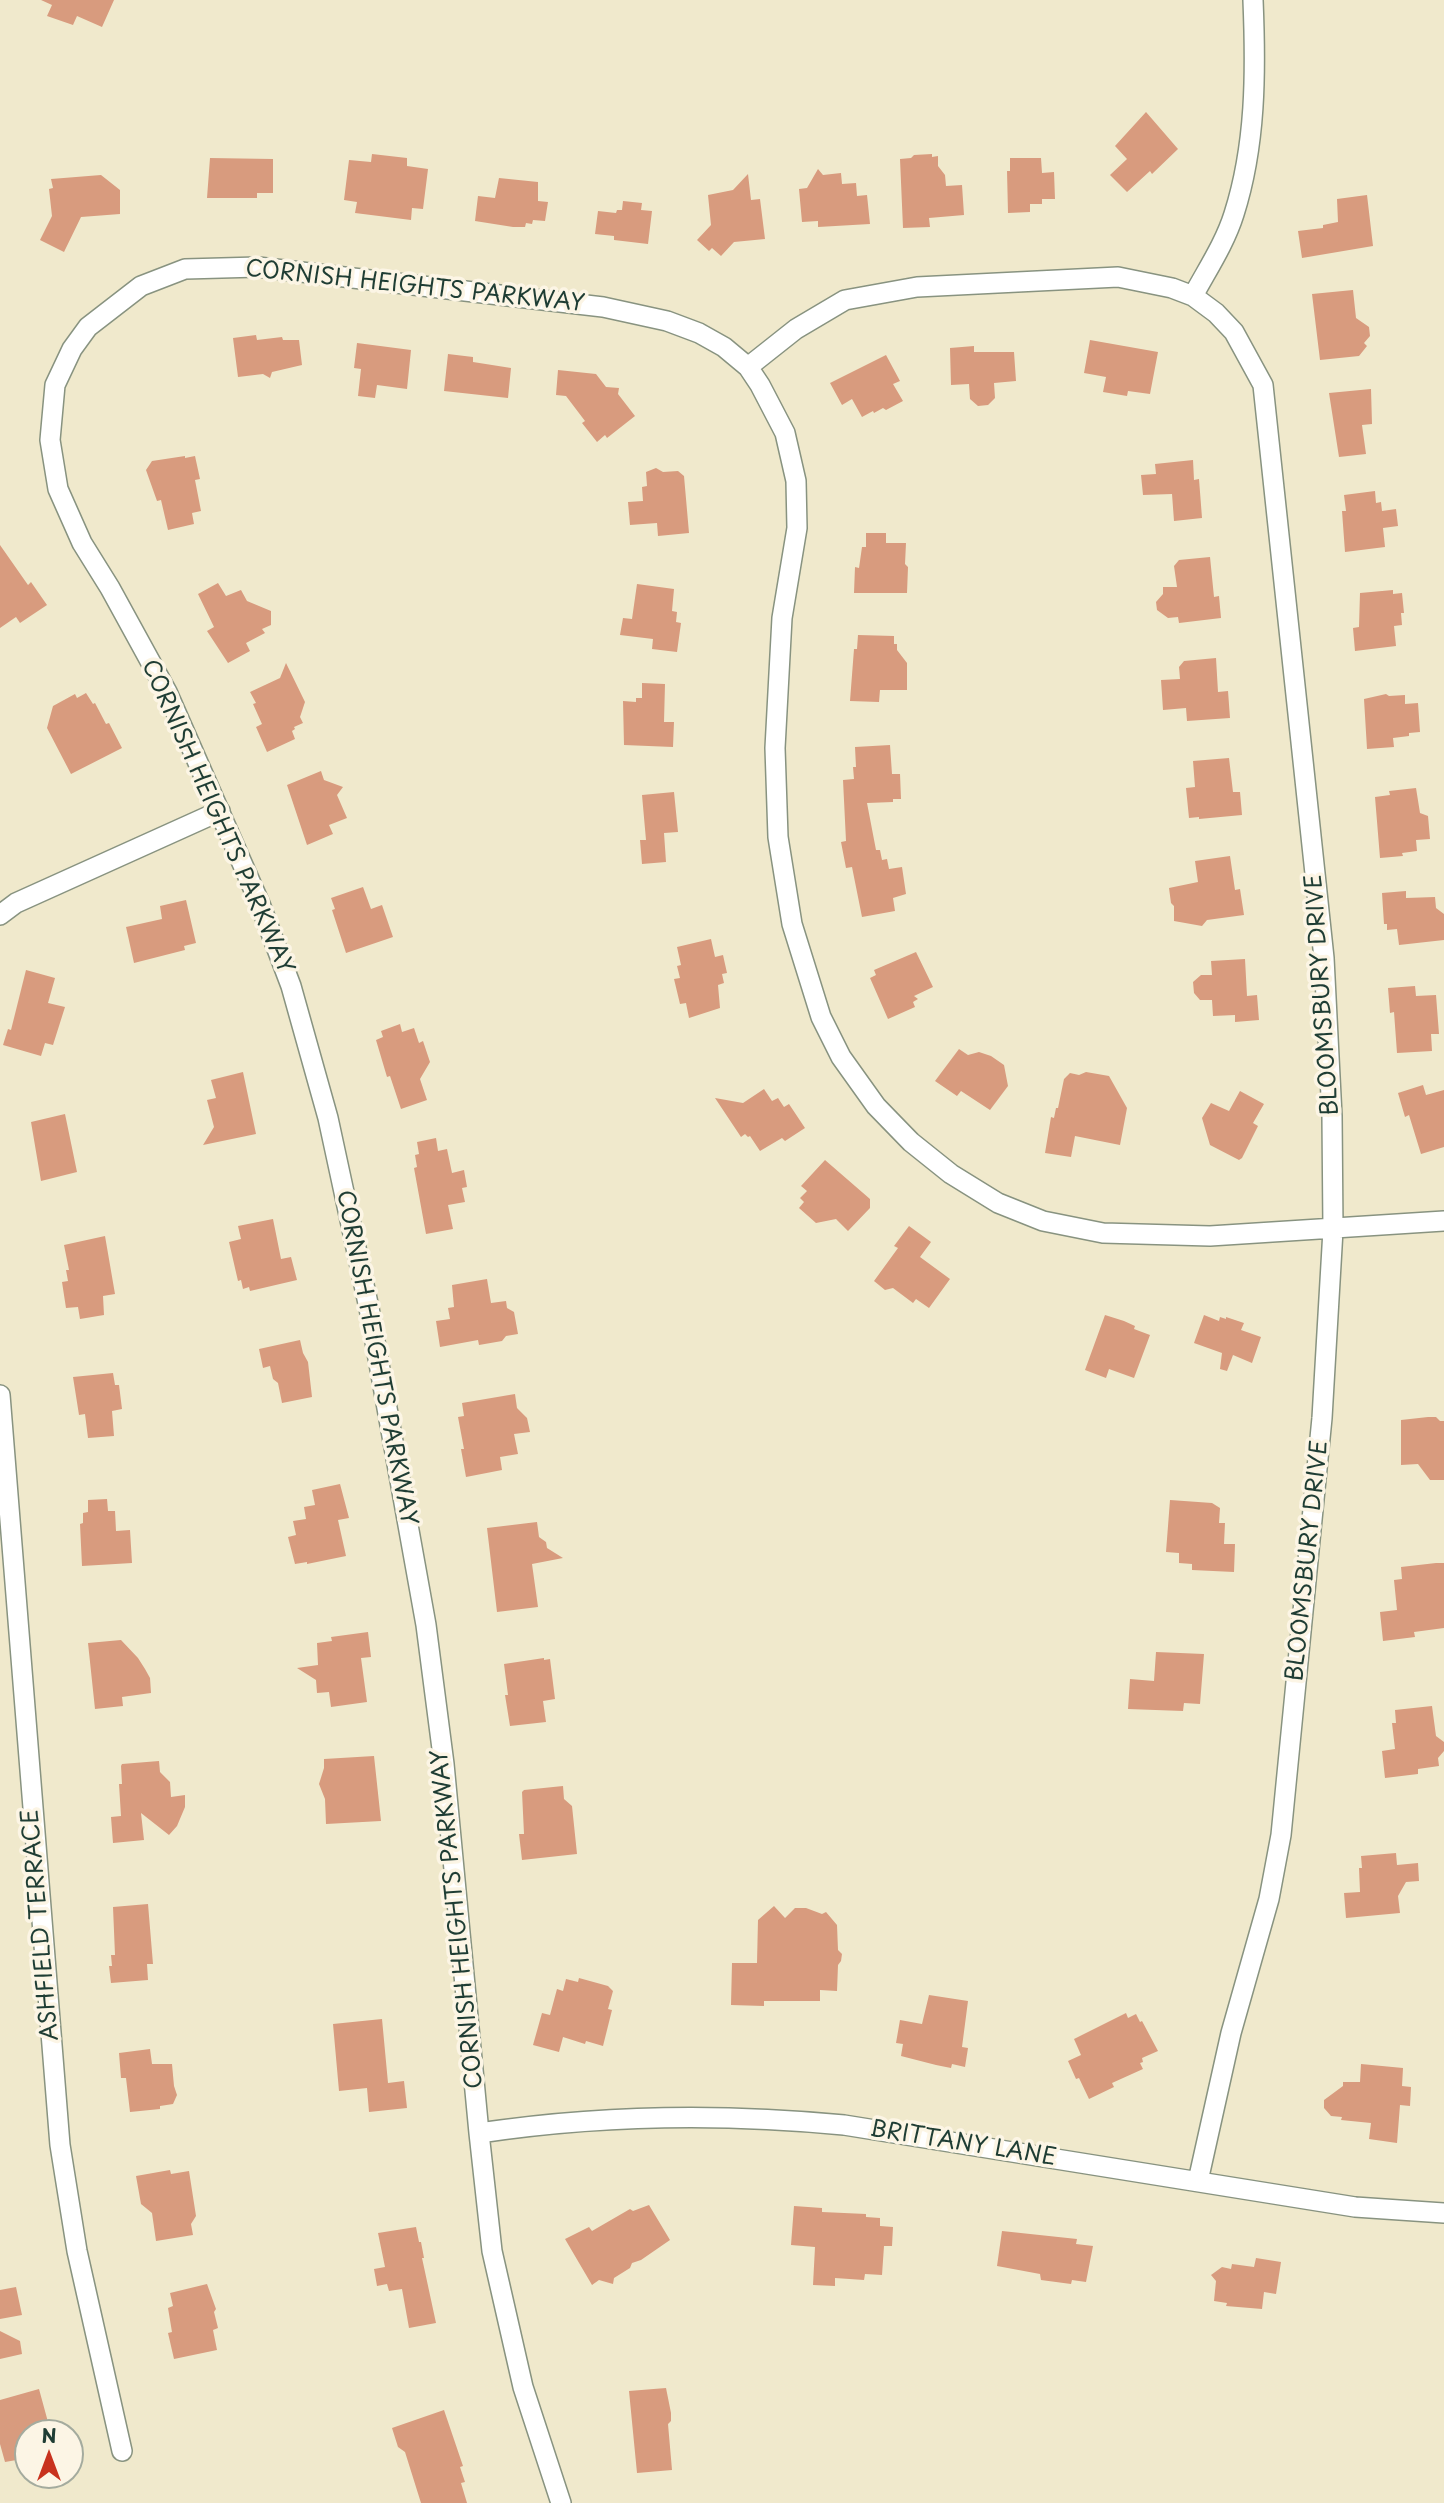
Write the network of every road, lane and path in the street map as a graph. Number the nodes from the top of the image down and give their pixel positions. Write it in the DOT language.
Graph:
graph roads {
  1 [pos="1253,0"];
  2 [pos="1193,296"];
  3 [pos="748,368"];
  4 [pos="220,811"];
  5 [pos="0,915"];
  6 [pos="1444,1221"];
  7 [pos="1333,1230"];
  8 [pos="0,1395"];
  9 [pos="479,2133"];
  10 [pos="1198,2181"];
  11 [pos="1444,2213"];
  12 [pos="122,2451"];
  13 [pos="561,2503"];
  1 -- 2 [label="street"];
  2 -- 3 [label="street, BLOOMSBURY DRIVE"];
  2 -- 7 [label="street, BLOOMSBURY DRIVE"];
  3 -- 4 [label="street, CORNISH HEIGHTS PARKWAY"];
  3 -- 7 [label="street, CORNISH HEIGHTS PARKWAY"];
  4 -- 5 [label="street"];
  4 -- 9 [label="street, CORNISH HEIGHTS PARKWAY"];
  6 -- 7 [label="street, CORNISH HEIGHTS PARKWAY"];
  7 -- 10 [label="street, BLOOMSBURY DRIVE"];
  8 -- 12 [label="street, ASHFIELD TERRACE"];
  9 -- 10 [label="street, BRITTANY LANE"];
  9 -- 13 [label="street, CORNISH HEIGHTS PARKWAY"];
  10 -- 11 [label="street, BRITTANY LANE"];
}
